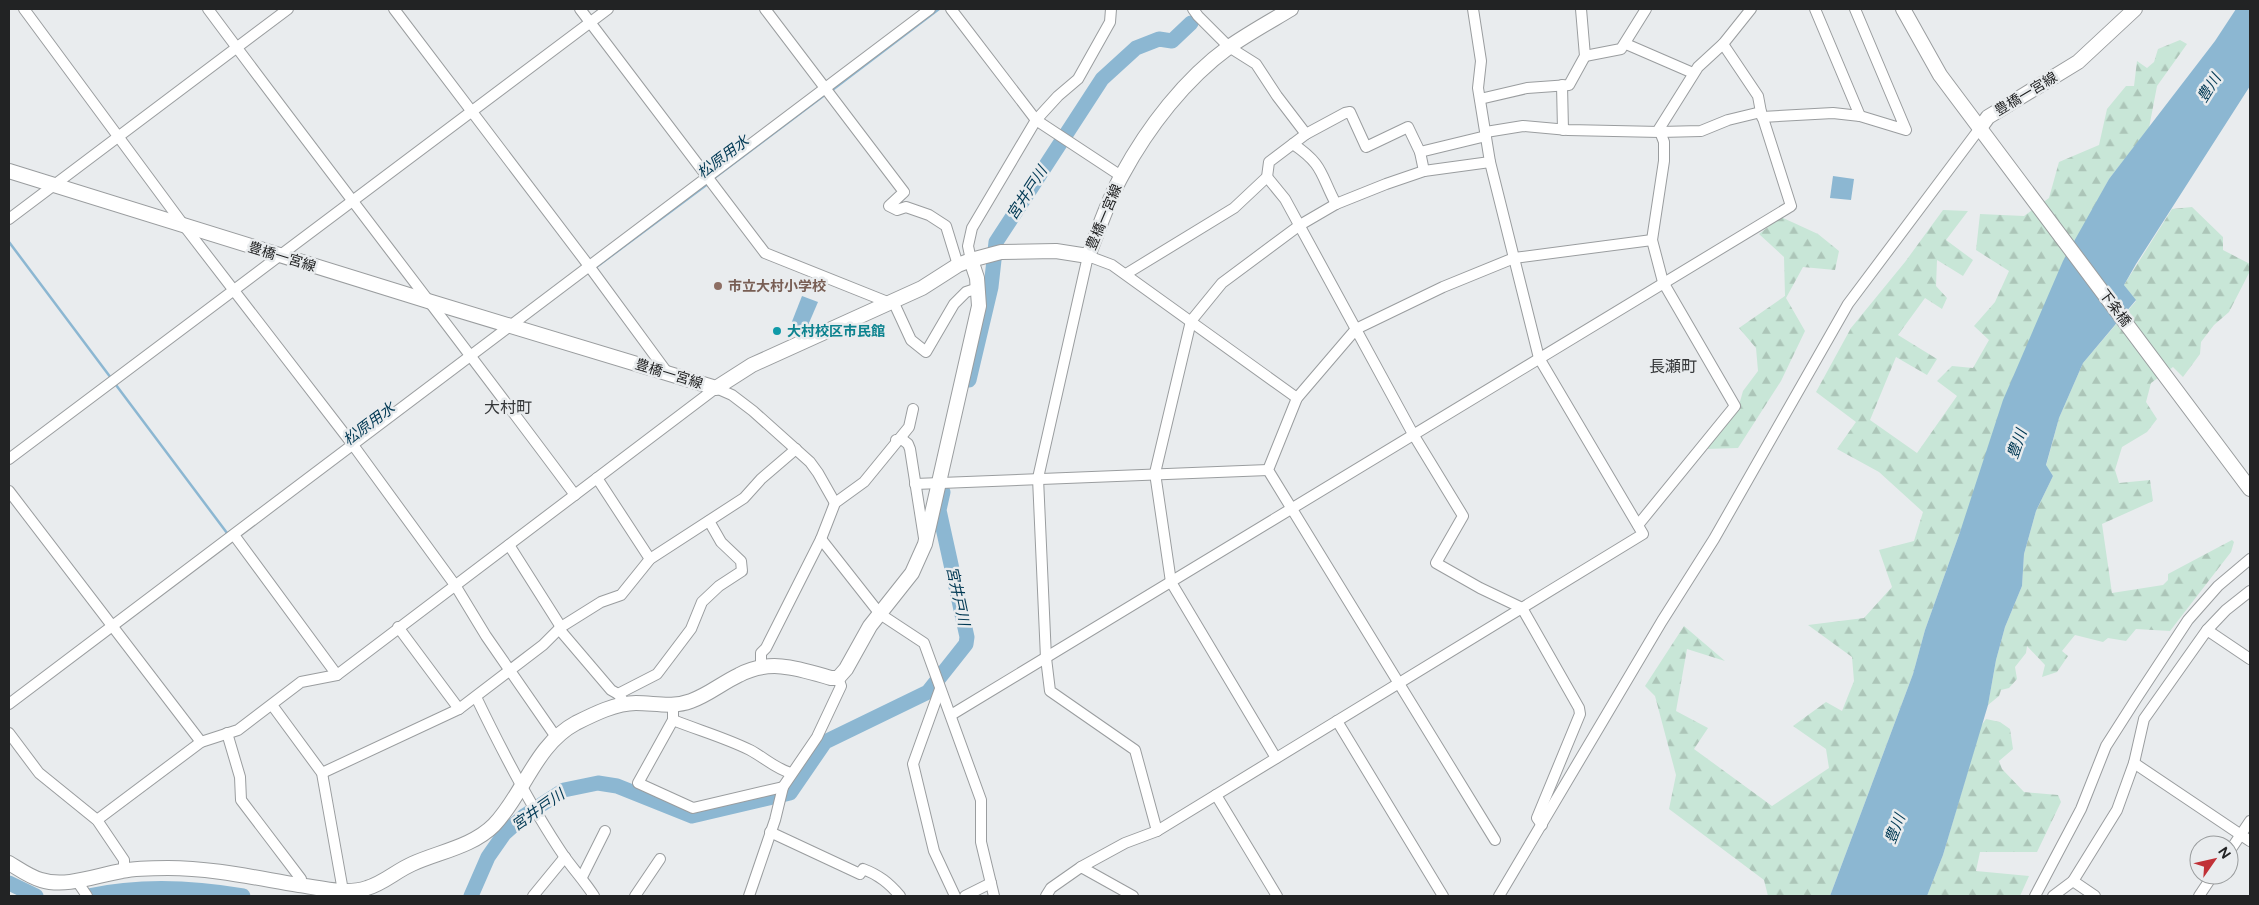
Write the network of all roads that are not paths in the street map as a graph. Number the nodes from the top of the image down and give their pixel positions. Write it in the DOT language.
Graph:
graph roads {
  1 [pos="24,9"];
  2 [pos="208,9"];
  3 [pos="288,9"];
  4 [pos="394,9"];
  5 [pos="580,9"];
  6 [pos="608,9"];
  7 [pos="766,9"];
  8 [pos="930,9"];
  9 [pos="951,9"];
  10 [pos="1111,9"];
  11 [pos="1193,9"];
  12 [pos="1291,9"];
  13 [pos="1473,9"];
  14 [pos="1581,9"];
  15 [pos="1646,9"];
  16 [pos="1751,9"];
  17 [pos="1815,9"];
  18 [pos="1855,9"];
  19 [pos="1903,9"];
  20 [pos="2135,9"];
  21 [pos="590,22"];
  22 [pos="1626,44"];
  23 [pos="1723,44"];
  24 [pos="236,47"];
  25 [pos="1229,47"];
  26 [pos="1585,56"];
  27 [pos="1692,74"];
  28 [pos="1562,85"];
  29 [pos="827,91"];
  30 [pos="1480,99"];
  31 [pos="472,112"];
  32 [pos="1762,114"];
  33 [pos="1860,116"];
  34 [pos="1036,120"];
  35 [pos="1980,128"];
  36 [pos="1563,130"];
  37 [pos="1660,132"];
  38 [pos="1306,134"];
  39 [pos="1486,134"];
  40 [pos="118,136"];
  41 [pos="1293,144"];
  42 [pos="1420,152"];
  43 [pos="1490,162"];
  44 [pos="9,171"];
  45 [pos="1424,171"];
  46 [pos="1121,176"];
  47 [pos="1267,177"];
  48 [pos="710,180"];
  49 [pos="53,185"];
  50 [pos="353,202"];
  51 [pos="1336,204"];
  52 [pos="9,219"];
  53 [pos="1300,226"];
  54 [pos="185,227"];
  55 [pos="1652,240"];
  56 [pos="279,256"];
  57 [pos="1088,256"];
  58 [pos="1514,258"];
  59 [pos="965,262"];
  60 [pos="592,269"];
  61 [pos="1126,274"];
  62 [pos="1663,282"];
  63 [pos="978,288"];
  64 [pos="233,290"];
  65 [pos="428,301"];
  66 [pos="892,302"];
  67 [pos="1191,321"];
  68 [pos="512,325"];
  69 [pos="1356,329"];
  70 [pos="474,358"];
  71 [pos="1539,358"];
  72 [pos="669,375"];
  73 [pos="716,388"];
  74 [pos="1298,398"];
  75 [pos="913,409"];
  76 [pos="1414,434"];
  77 [pos="896,440"];
  78 [pos="355,447"];
  79 [pos="796,449"];
  80 [pos="9,459"];
  81 [pos="1268,470"];
  82 [pos="1155,473"];
  83 [pos="597,478"];
  84 [pos="1038,478"];
  85 [pos="944,482"];
  86 [pos="915,484"];
  87 [pos="2250,489"];
  88 [pos="9,491"];
  89 [pos="575,495"];
  90 [pos="835,503"];
  91 [pos="1292,508"];
  92 [pos="709,521"];
  93 [pos="1638,525"];
  94 [pos="234,535"];
  95 [pos="820,539"];
  96 [pos="925,544"];
  97 [pos="509,545"];
  98 [pos="650,559"];
  99 [pos="2250,559"];
  100 [pos="1171,582"];
  101 [pos="455,585"];
  102 [pos="2250,591"];
  103 [pos="1522,608"];
  104 [pos="880,614"];
  105 [pos="111,628"];
  106 [pos="398,628"];
  107 [pos="560,628"];
  108 [pos="2207,630"];
  109 [pos="1046,658"];
  110 [pos="2250,659"];
  111 [pos="762,666"];
  112 [pos="511,671"];
  113 [pos="337,675"];
  114 [pos="838,678"];
  115 [pos="1398,684"];
  116 [pos="939,687"];
  117 [pos="476,697"];
  118 [pos="622,699"];
  119 [pos="9,704"];
  120 [pos="272,705"];
  121 [pos="673,705"];
  122 [pos="459,709"];
  123 [pos="951,715"];
  124 [pos="673,720"];
  125 [pos="1337,721"];
  126 [pos="9,733"];
  127 [pos="227,733"];
  128 [pos="556,737"];
  129 [pos="201,742"];
  130 [pos="1276,758"];
  131 [pos="2134,763"];
  132 [pos="322,773"];
  133 [pos="791,773"];
  134 [pos="522,785"];
  135 [pos="782,788"];
  136 [pos="1216,795"];
  137 [pos="97,820"];
  138 [pos="2250,821"];
  139 [pos="1542,825"];
  140 [pos="1157,831"];
  141 [pos="605,832"];
  142 [pos="770,832"];
  143 [pos="2241,835"];
  144 [pos="2239,838"];
  145 [pos="1495,840"];
  146 [pos="2250,841"];
  147 [pos="565,857"];
  148 [pos="660,859"];
  149 [pos="9,863"];
  150 [pos="1081,866"];
  151 [pos="124,871"];
  152 [pos="582,876"];
  153 [pos="2042,880"];
  154 [pos="2073,881"];
  155 [pos="991,883"];
  156 [pos="300,885"];
  157 [pos="2206,885"];
  158 [pos="83,889"];
  159 [pos="343,891"];
  160 [pos="2061,891"];
  161 [pos="360,893"];
  162 [pos="532,896"];
  163 [pos="594,896"];
  164 [pos="635,896"];
  165 [pos="749,896"];
  166 [pos="900,896"];
  167 [pos="955,896"];
  168 [pos="965,896"];
  169 [pos="994,896"];
  170 [pos="1046,896"];
  171 [pos="1133,896"];
  172 [pos="1277,896"];
  173 [pos="1443,896"];
  174 [pos="1499,896"];
  175 [pos="2035,896"];
  176 [pos="2042,896"];
  177 [pos="2053,896"];
  178 [pos="2095,896"];
  179 [pos="2199,896"];
  1 -- 40 [label="street"];
  2 -- 24 [label="street"];
  3 -- 24 [label="street"];
  4 -- 31 [label="street"];
  5 -- 21 [label="street"];
  6 -- 21 [label="street"];
  7 -- 29 [label="street"];
  8 -- 29 [label="street"];
  9 -- 34 [label="street"];
  10 -- 34 [label="street"];
  11 -- 25 [label="street"];
  12 -- 25 [label="main road, 豊橋一宮線"];
  13 -- 30 [label="street"];
  14 -- 26 [label="street"];
  15 -- 22 [label="street"];
  16 -- 23 [label="street"];
  17 -- 33 [label="street"];
  18 -- 33 [label="street"];
  19 -- 35 [label="main road"];
  20 -- 35 [label="main road, 豊橋一宮線"];
  21 -- 31 [label="street"];
  21 -- 48 [label="street"];
  22 -- 26 [label="street"];
  22 -- 27 [label="street"];
  23 -- 27 [label="street"];
  23 -- 32 [label="street"];
  24 -- 40 [label="street"];
  24 -- 50 [label="street"];
  25 -- 38 [label="street"];
  25 -- 46 [label="main road, 豊橋一宮線"];
  26 -- 28 [label="street"];
  27 -- 37 [label="street"];
  28 -- 30 [label="street"];
  28 -- 36 [label="street"];
  29 -- 48 [label="street"];
  29 -- 59 [label="street"];
  30 -- 39 [label="street"];
  31 -- 50 [label="street"];
  31 -- 60 [label="street"];
  32 -- 33 [label="street"];
  32 -- 37 [label="street"];
  32 -- 62 [label="street"];
  34 -- 46 [label="street"];
  34 -- 59 [label="street"];
  35 -- 87 [label="main road, 下条橋"];
  35 -- 139 [label="street"];
  36 -- 37 [label="street"];
  36 -- 39 [label="street"];
  37 -- 55 [label="street"];
  38 -- 41 [label="street"];
  38 -- 42 [label="street"];
  39 -- 42 [label="street"];
  39 -- 43 [label="street"];
  40 -- 49 [label="street"];
  40 -- 54 [label="street"];
  41 -- 47 [label="street"];
  41 -- 51 [label="street"];
  42 -- 45 [label="street"];
  43 -- 45 [label="street"];
  43 -- 58 [label="street"];
  44 -- 49 [label="main road, 豊橋一宮線"];
  45 -- 51 [label="street"];
  46 -- 57 [label="main road, 豊橋一宮線"];
  47 -- 53 [label="street"];
  47 -- 61 [label="street"];
  48 -- 60 [label="street"];
  48 -- 66 [label="street"];
  49 -- 52 [label="street"];
  49 -- 54 [label="main road, 豊橋一宮線"];
  50 -- 56 [label="street"];
  50 -- 65 [label="street"];
  51 -- 53 [label="street"];
  53 -- 67 [label="street"];
  53 -- 69 [label="street"];
  54 -- 56 [label="main road, 豊橋一宮線"];
  54 -- 64 [label="street"];
  55 -- 58 [label="street"];
  55 -- 62 [label="street"];
  56 -- 64 [label="street"];
  56 -- 65 [label="main road, 豊橋一宮線"];
  57 -- 59 [label="main road, 豊橋一宮線"];
  57 -- 61 [label="street"];
  57 -- 84 [label="street"];
  58 -- 69 [label="street"];
  58 -- 71 [label="street"];
  59 -- 63 [label="main road"];
  59 -- 66 [label="main road, 豊橋一宮線"];
  60 -- 68 [label="street"];
  60 -- 72 [label="street"];
  61 -- 67 [label="street"];
  62 -- 71 [label="street"];
  62 -- 93 [label="street"];
  63 -- 66 [label="street"];
  63 -- 85 [label="main road"];
  64 -- 78 [label="street"];
  64 -- 80 [label="street"];
  65 -- 68 [label="main road, 豊橋一宮線"];
  65 -- 70 [label="street"];
  66 -- 73 [label="main road, 豊橋一宮線"];
  67 -- 74 [label="street"];
  67 -- 82 [label="street"];
  68 -- 70 [label="street"];
  68 -- 72 [label="main road, 豊橋一宮線"];
  69 -- 74 [label="street"];
  69 -- 76 [label="street"];
  70 -- 78 [label="street"];
  70 -- 89 [label="street"];
  71 -- 76 [label="street"];
  71 -- 93 [label="street"];
  72 -- 73 [label="main road, 豊橋一宮線"];
  73 -- 79 [label="street"];
  73 -- 83 [label="street"];
  74 -- 81 [label="street"];
  75 -- 77 [label="street"];
  76 -- 91 [label="street"];
  76 -- 103 [label="street"];
  77 -- 86 [label="street"];
  77 -- 90 [label="street"];
  78 -- 94 [label="street"];
  78 -- 101 [label="street"];
  79 -- 90 [label="street"];
  79 -- 92 [label="street"];
  81 -- 82 [label="street"];
  81 -- 91 [label="street"];
  82 -- 84 [label="street"];
  82 -- 100 [label="street"];
  83 -- 89 [label="street"];
  83 -- 98 [label="street"];
  84 -- 85 [label="street"];
  84 -- 109 [label="street"];
  85 -- 86 [label="street"];
  85 -- 96 [label="main road"];
  86 -- 96 [label="street"];
  88 -- 105 [label="street"];
  89 -- 97 [label="street"];
  90 -- 95 [label="street"];
  91 -- 100 [label="street"];
  91 -- 115 [label="street"];
  92 -- 98 [label="street"];
  92 -- 118 [label="street"];
  93 -- 103 [label="street"];
  94 -- 105 [label="street"];
  94 -- 113 [label="street"];
  95 -- 104 [label="street"];
  95 -- 111 [label="street"];
  96 -- 104 [label="main road"];
  97 -- 101 [label="street"];
  97 -- 107 [label="street"];
  98 -- 107 [label="street"];
  99 -- 153 [label="street"];
  100 -- 109 [label="street"];
  100 -- 130 [label="street"];
  101 -- 106 [label="street"];
  101 -- 112 [label="street"];
  102 -- 108 [label="street"];
  103 -- 115 [label="street"];
  103 -- 139 [label="street"];
  104 -- 114 [label="main road"];
  104 -- 116 [label="street"];
  105 -- 119 [label="street"];
  105 -- 129 [label="street"];
  106 -- 113 [label="street"];
  106 -- 122 [label="street"];
  107 -- 112 [label="street"];
  107 -- 118 [label="street"];
  108 -- 110 [label="street"];
  108 -- 131 [label="street"];
  109 -- 123 [label="street"];
  109 -- 140 [label="street"];
  111 -- 114 [label="main road"];
  111 -- 121 [label="main road"];
  112 -- 117 [label="street"];
  112 -- 128 [label="street"];
  113 -- 120 [label="street"];
  114 -- 133 [label="street"];
  115 -- 125 [label="street"];
  115 -- 145 [label="street"];
  116 -- 123 [label="street"];
  116 -- 167 [label="street"];
  117 -- 122 [label="street"];
  117 -- 134 [label="street"];
  118 -- 121 [label="main road"];
  118 -- 128 [label="main road"];
  120 -- 127 [label="street"];
  120 -- 132 [label="street"];
  121 -- 124 [label="street"];
  122 -- 132 [label="street"];
  123 -- 155 [label="street"];
  124 -- 133 [label="street"];
  124 -- 135 [label="street"];
  125 -- 130 [label="street"];
  125 -- 173 [label="street"];
  126 -- 137 [label="street"];
  127 -- 129 [label="street"];
  127 -- 156 [label="street"];
  128 -- 134 [label="main road"];
  129 -- 137 [label="street"];
  130 -- 136 [label="street"];
  131 -- 143 [label="street"];
  131 -- 154 [label="street"];
  132 -- 159 [label="street"];
  133 -- 135 [label="street"];
  134 -- 147 [label="street"];
  134 -- 161 [label="main road"];
  135 -- 142 [label="street"];
  136 -- 140 [label="street"];
  136 -- 172 [label="street"];
  137 -- 151 [label="street"];
  138 -- 143 [label="street"];
  139 -- 174 [label="street"];
  140 -- 150 [label="street"];
  141 -- 152 [label="street"];
  142 -- 165 [label="street"];
  142 -- 166 [label="street"];
  143 -- 144 [label="street"];
  143 -- 146 [label="street"];
  147 -- 152 [label="street"];
  147 -- 162 [label="street"];
  148 -- 164 [label="street"];
  149 -- 158 [label="main road"];
  150 -- 170 [label="street"];
  150 -- 171 [label="street"];
  151 -- 156 [label="main road"];
  151 -- 158 [label="main road"];
  152 -- 163 [label="street"];
  153 -- 175 [label="street"];
  153 -- 176 [label="street"];
  154 -- 160 [label="street"];
  154 -- 178 [label="street"];
  155 -- 168 [label="street"];
  155 -- 169 [label="street"];
  156 -- 159 [label="main road"];
  157 -- 179 [label="street"];
  159 -- 161 [label="main road"];
  160 -- 177 [label="street"];
}
